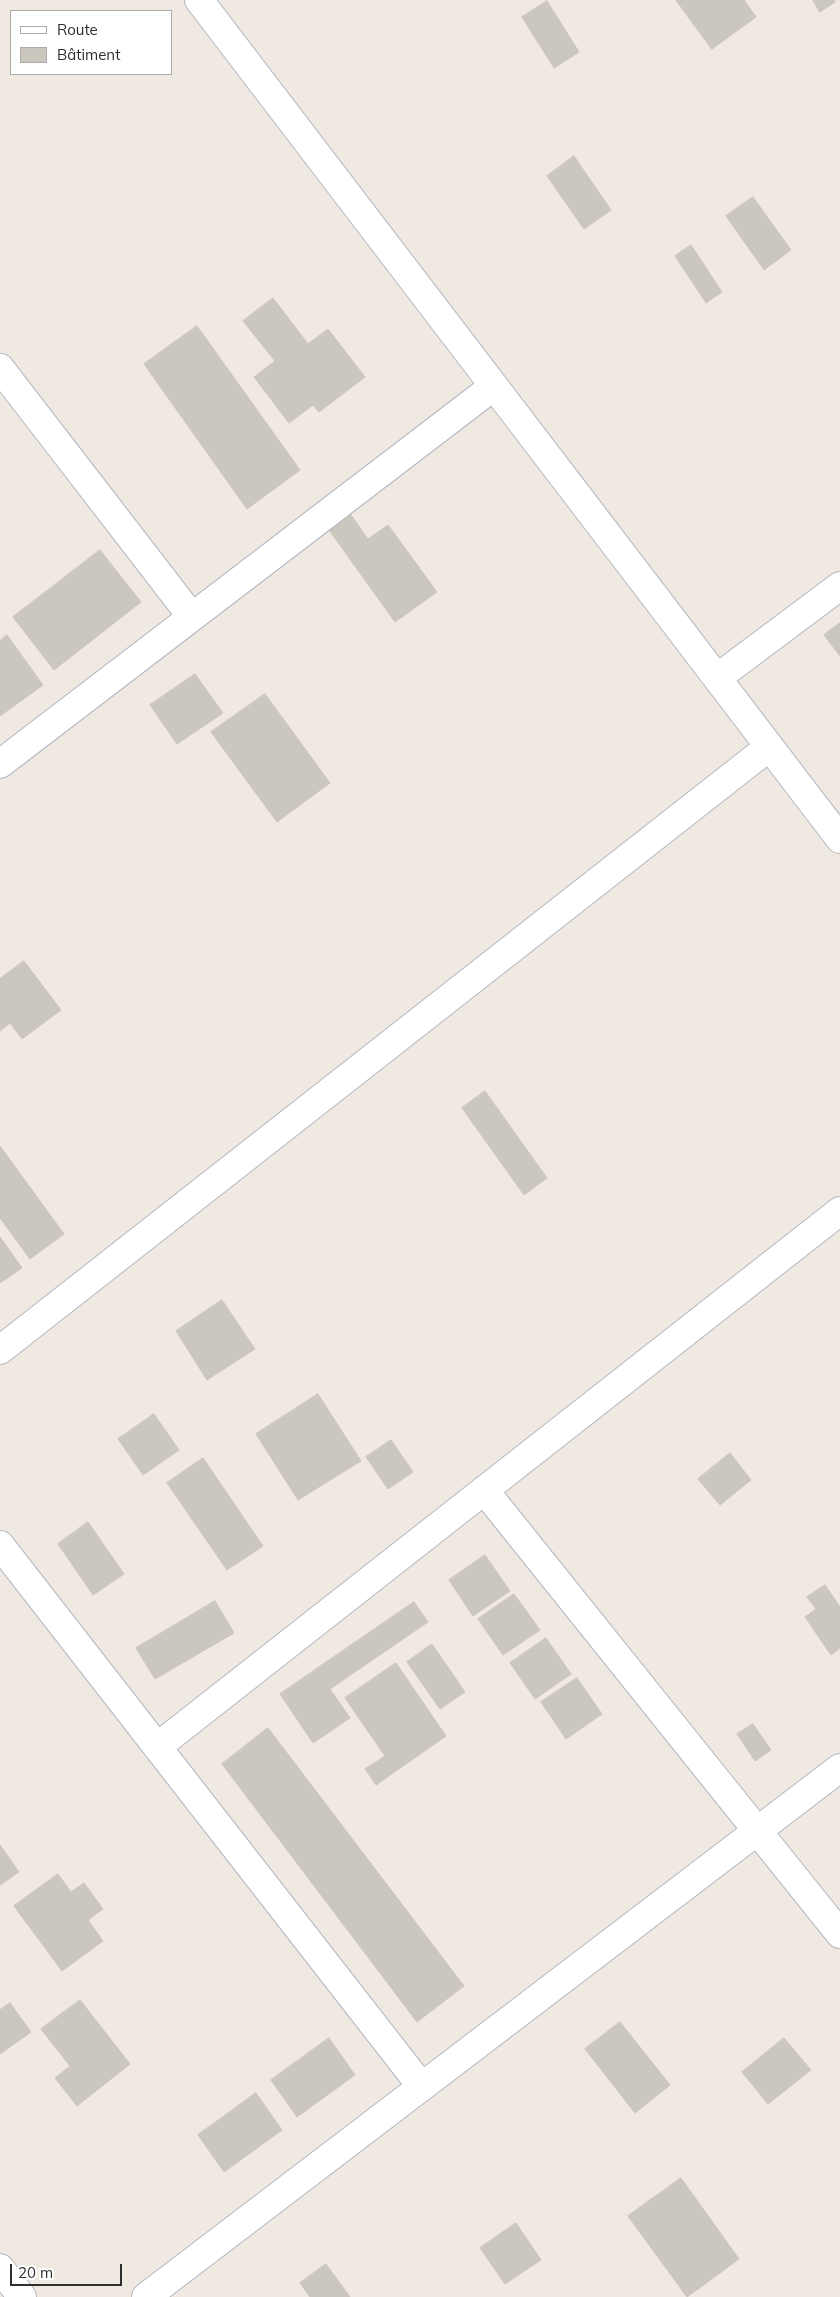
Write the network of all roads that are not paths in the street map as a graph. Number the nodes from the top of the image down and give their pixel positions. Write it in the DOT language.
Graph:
graph roads {
  1 [pos="200,0"];
  2 [pos="4,380"];
  3 [pos="494,386"];
  4 [pos="840,586"];
  5 [pos="192,617"];
  6 [pos="717,678"];
  7 [pos="769,747"];
  8 [pos="0,764"];
  9 [pos="840,839"];
  10 [pos="840,1211"];
  11 [pos="0,1350"];
  12 [pos="484,1490"];
  13 [pos="0,1546"];
  14 [pos="157,1747"];
  15 [pos="840,1768"];
  16 [pos="757,1831"];
  17 [pos="840,1934"];
  18 [pos="422,2087"];
  19 [pos="0,2268"];
  20 [pos="22,2297"];
  21 [pos="146,2297"];
  1 -- 3 [label="street"];
  2 -- 5 [label="street"];
  3 -- 5 [label="street"];
  3 -- 6 [label="street"];
  4 -- 6 [label="street"];
  5 -- 8 [label="street"];
  6 -- 7 [label="street"];
  7 -- 9 [label="street"];
  7 -- 11 [label="street"];
  10 -- 12 [label="street"];
  12 -- 14 [label="street"];
  12 -- 16 [label="street"];
  13 -- 14 [label="street"];
  14 -- 18 [label="street"];
  15 -- 16 [label="street"];
  16 -- 17 [label="street"];
  16 -- 18 [label="street"];
  18 -- 21 [label="street"];
  19 -- 20 [label="street"];
}
